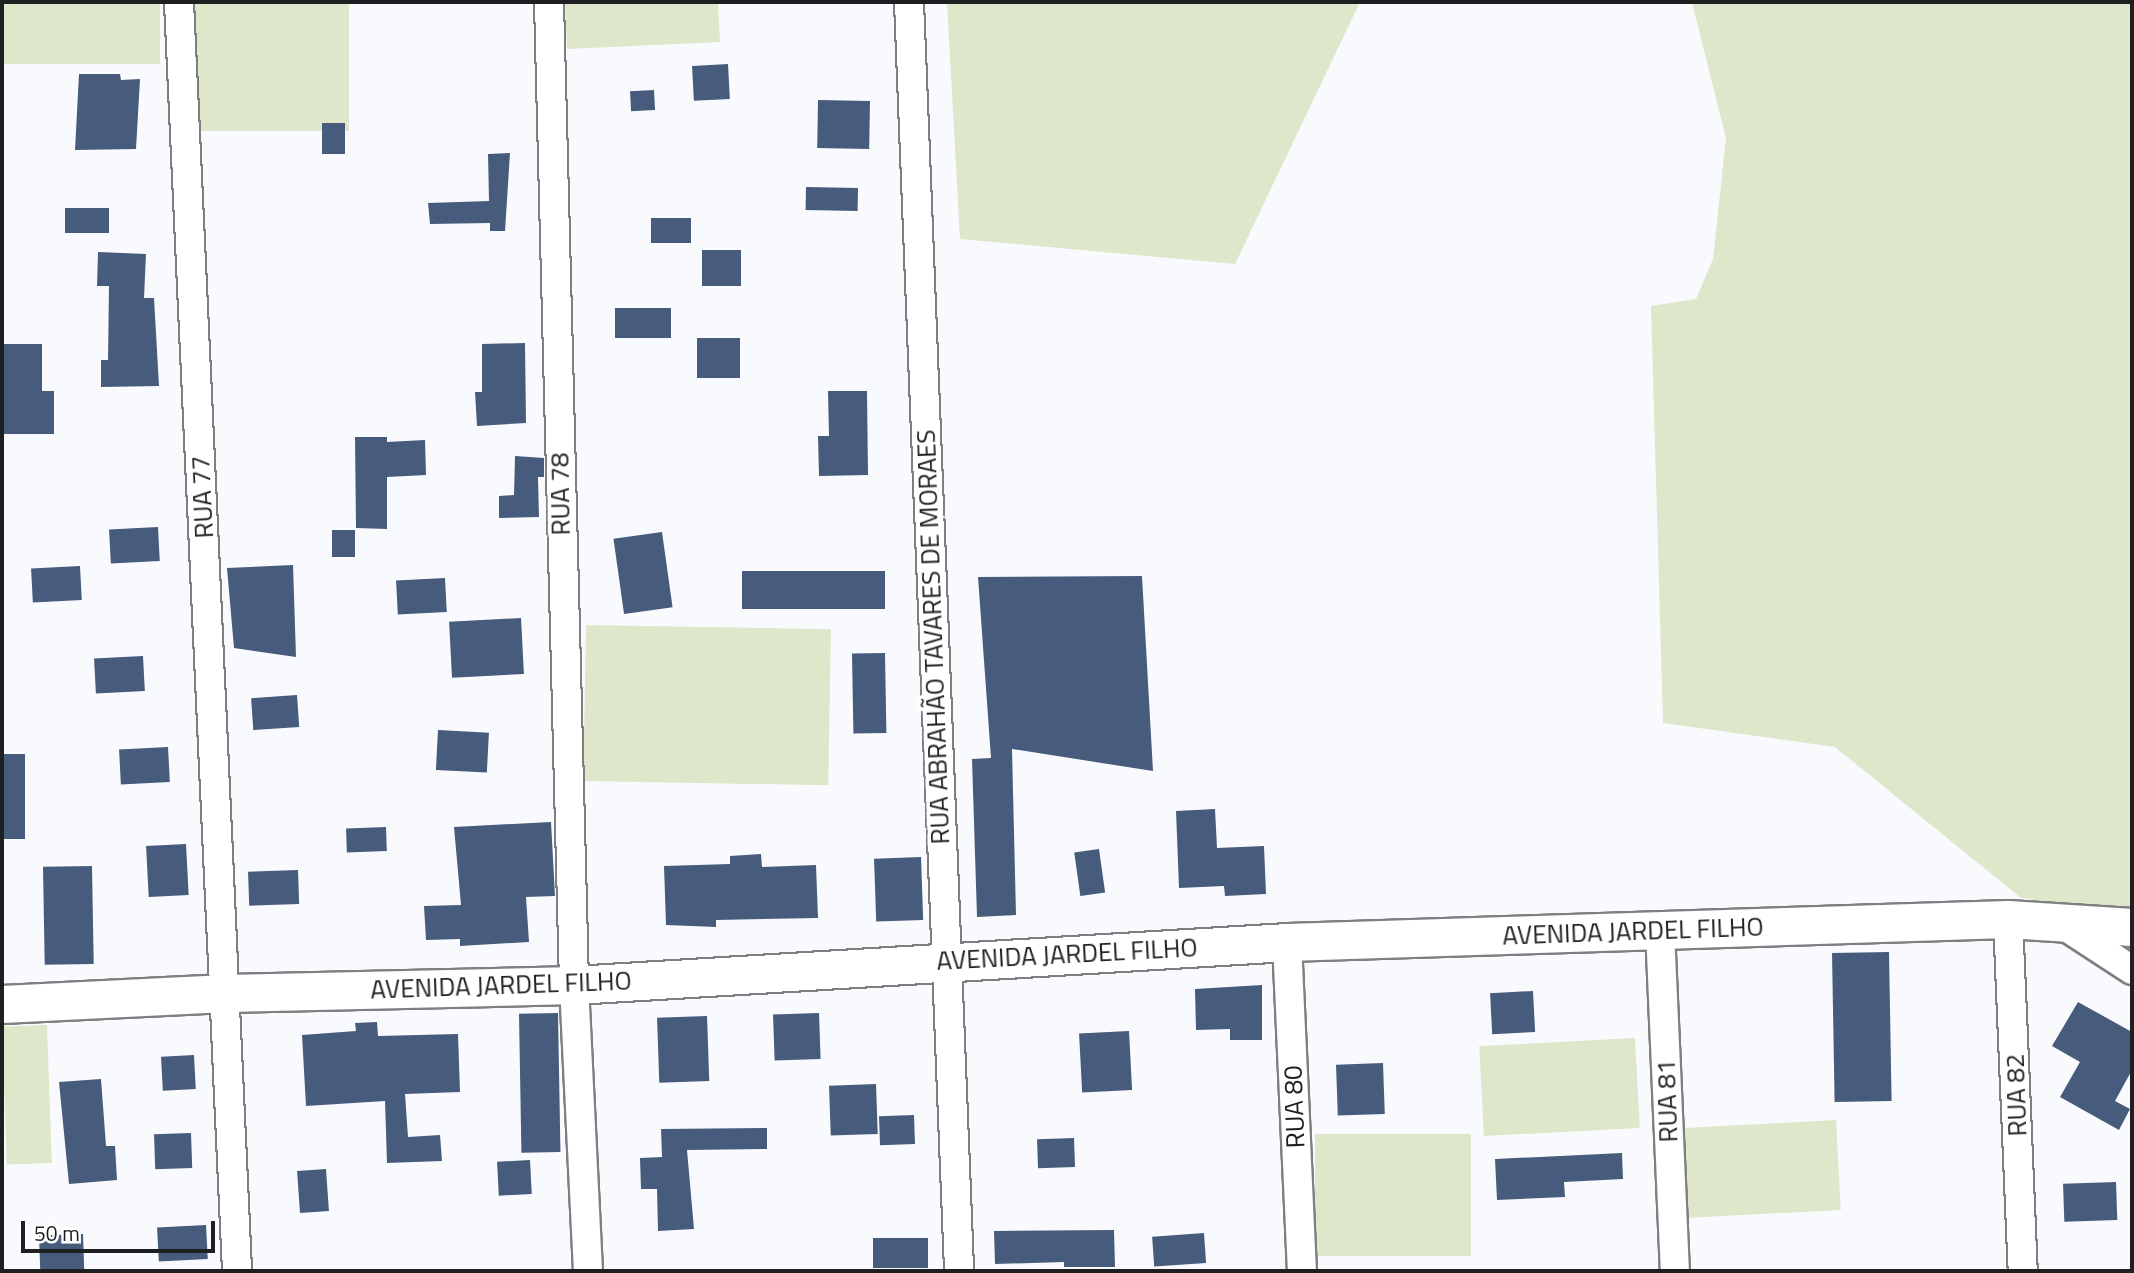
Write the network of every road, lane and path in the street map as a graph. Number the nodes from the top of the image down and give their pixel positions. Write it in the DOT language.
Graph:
graph roads {
  1 [pos="179,2"];
  2 [pos="549,2"];
  3 [pos="909,2"];
  4 [pos="2008,919"];
  5 [pos="2055,919"];
  6 [pos="2132,927"];
  7 [pos="1660,930"];
  8 [pos="1287,942"];
  9 [pos="947,959"];
  10 [pos="2132,970"];
  11 [pos="574,985"];
  12 [pos="226,993"];
  13 [pos="2,1004"];
  14 [pos="237,1271"];
  15 [pos="588,1271"];
  16 [pos="959,1271"];
  17 [pos="1302,1271"];
  18 [pos="1675,1271"];
  19 [pos="2023,1271"];
  1 -- 12 [label="street, RUA 77"];
  2 -- 11 [label="street, RUA 78"];
  3 -- 9 [label="street, RUA ABRAHÃO TAVARES DE MORAES"];
  4 -- 5 [label="main road, AVENIDA JARDEL FILHO"];
  4 -- 7 [label="main road, AVENIDA JARDEL FILHO"];
  4 -- 19 [label="street, RUA 82"];
  5 -- 6 [label="main road, AVENIDA JARDEL FILHO"];
  5 -- 10 [label="street"];
  7 -- 8 [label="main road, AVENIDA JARDEL FILHO"];
  7 -- 18 [label="street, RUA 81"];
  8 -- 9 [label="main road, AVENIDA JARDEL FILHO"];
  8 -- 17 [label="street, RUA 80"];
  9 -- 11 [label="main road, AVENIDA JARDEL FILHO"];
  9 -- 16 [label="street, RUA ABRAHÃO TAVARES DE MORAES"];
  11 -- 12 [label="main road, AVENIDA JARDEL FILHO"];
  11 -- 15 [label="street, RUA 78"];
  12 -- 13 [label="main road, AVENIDA JARDEL FILHO"];
  12 -- 14 [label="street, RUA 77"];
}
